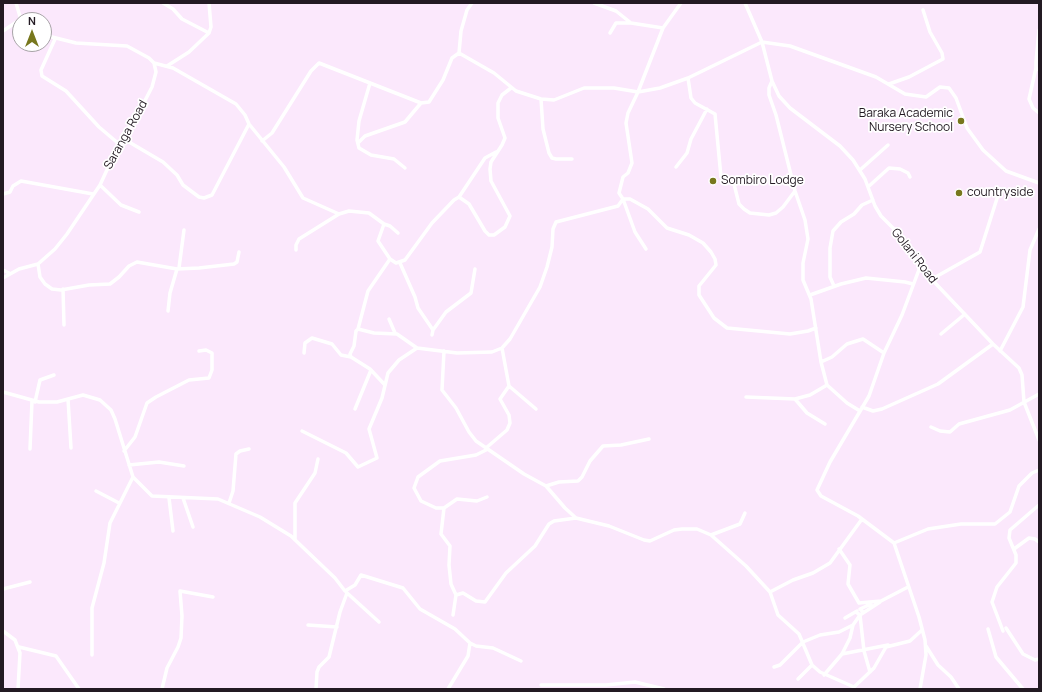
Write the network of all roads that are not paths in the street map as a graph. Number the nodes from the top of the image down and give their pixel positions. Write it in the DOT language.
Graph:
graph roads {
  1 [pos="163,3"];
  2 [pos="208,3"];
  3 [pos="472,3"];
  4 [pos="594,3"];
  5 [pos="681,3"];
  6 [pos="745,3"];
  7 [pos="923,10"];
  8 [pos="631,23"];
  9 [pos="12,26"];
  10 [pos="662,28"];
  11 [pos="1039,30"];
  12 [pos="3,31"];
  13 [pos="209,33"];
  14 [pos="610,33"];
  15 [pos="52,38"];
  16 [pos="55,39"];
  17 [pos="762,42"];
  18 [pos="459,53"];
  19 [pos="154,63"];
  20 [pos="167,66"];
  21 [pos="1037,69"];
  22 [pos="688,78"];
  23 [pos="772,82"];
  24 [pos="370,83"];
  25 [pos="889,84"];
  26 [pos="511,88"];
  27 [pos="638,92"];
  28 [pos="542,99"];
  29 [pos="422,103"];
  30 [pos="707,109"];
  31 [pos="1039,113"];
  32 [pos="249,124"];
  33 [pos="123,135"];
  34 [pos="262,141"];
  35 [pos="119,144"];
  36 [pos="357,144"];
  37 [pos="888,145"];
  38 [pos="497,152"];
  39 [pos="572,159"];
  40 [pos="676,167"];
  41 [pos="405,168"];
  42 [pos="860,170"];
  43 [pos="910,177"];
  44 [pos="1039,182"];
  45 [pos="100,185"];
  46 [pos="868,187"];
  47 [pos="1000,189"];
  48 [pos="795,191"];
  49 [pos="3,194"];
  50 [pos="93,194"];
  51 [pos="459,197"];
  52 [pos="623,199"];
  53 [pos="873,200"];
  54 [pos="139,212"];
  55 [pos="339,214"];
  56 [pos="384,224"];
  57 [pos="1039,229"];
  58 [pos="184,230"];
  59 [pos="398,233"];
  60 [pos="646,249"];
  61 [pos="296,250"];
  62 [pos="239,252"];
  63 [pos="390,259"];
  64 [pos="38,264"];
  65 [pos="400,264"];
  66 [pos="920,267"];
  67 [pos="178,268"];
  68 [pos="3,270"];
  69 [pos="475,270"];
  70 [pos="9,273"];
  71 [pos="3,278"];
  72 [pos="932,278"];
  73 [pos="913,284"];
  74 [pos="834,286"];
  75 [pos="63,289"];
  76 [pos="810,295"];
  77 [pos="168,311"];
  78 [pos="965,314"];
  79 [pos="389,319"];
  80 [pos="64,325"];
  81 [pos="816,328"];
  82 [pos="358,329"];
  83 [pos="433,330"];
  84 [pos="395,333"];
  85 [pos="941,334"];
  86 [pos="432,335"];
  87 [pos="992,344"];
  88 [pos="417,348"];
  89 [pos="502,348"];
  90 [pos="1000,350"];
  91 [pos="198,351"];
  92 [pos="444,351"];
  93 [pos="884,352"];
  94 [pos="304,353"];
  95 [pos="351,357"];
  96 [pos="821,362"];
  97 [pos="371,370"];
  98 [pos="54,375"];
  99 [pos="385,385"];
  100 [pos="827,385"];
  101 [pos="509,386"];
  102 [pos="3,392"];
  103 [pos="1039,394"];
  104 [pos="746,397"];
  105 [pos="68,399"];
  106 [pos="795,399"];
  107 [pos="33,402"];
  108 [pos="1024,402"];
  109 [pos="355,409"];
  110 [pos="536,409"];
  111 [pos="861,409"];
  112 [pos="825,424"];
  113 [pos="931,427"];
  114 [pos="302,431"];
  115 [pos="649,439"];
  116 [pos="1039,440"];
  117 [pos="71,448"];
  118 [pos="487,448"];
  119 [pos="30,449"];
  120 [pos="249,450"];
  121 [pos="124,451"];
  122 [pos="318,459"];
  123 [pos="129,465"];
  124 [pos="184,466"];
  125 [pos="1039,470"];
  126 [pos="133,477"];
  127 [pos="546,486"];
  128 [pos="96,491"];
  129 [pos="487,497"];
  130 [pos="169,498"];
  131 [pos="182,498"];
  132 [pos="119,503"];
  133 [pos="228,503"];
  134 [pos="1039,505"];
  135 [pos="444,508"];
  136 [pos="744,513"];
  137 [pos="576,518"];
  138 [pos="862,519"];
  139 [pos="193,528"];
  140 [pos="174,531"];
  141 [pos="711,535"];
  142 [pos="295,540"];
  143 [pos="1039,542"];
  144 [pos="894,543"];
  145 [pos="839,549"];
  146 [pos="1014,550"];
  147 [pos="30,582"];
  148 [pos="908,586"];
  149 [pos="3,589"];
  150 [pos="346,592"];
  151 [pos="770,592"];
  152 [pos="456,595"];
  153 [pos="213,597"];
  154 [pos="881,601"];
  155 [pos="874,602"];
  156 [pos="860,612"];
  157 [pos="453,615"];
  158 [pos="845,618"];
  159 [pos="856,621"];
  160 [pos="379,622"];
  161 [pos="308,625"];
  162 [pos="853,625"];
  163 [pos="337,627"];
  164 [pos="1006,628"];
  165 [pos="922,630"];
  166 [pos="988,630"];
  167 [pos="3,631"];
  168 [pos="851,631"];
  169 [pos="1003,631"];
  170 [pos="803,642"];
  171 [pos="470,644"];
  172 [pos="888,645"];
  173 [pos="926,646"];
  174 [pos="19,647"];
  175 [pos="864,651"];
  176 [pos="842,654"];
  177 [pos="92,655"];
  178 [pos="1039,659"];
  179 [pos="521,661"];
  180 [pos="812,665"];
  181 [pos="774,668"];
  182 [pos="870,672"];
  183 [pos="824,675"];
  184 [pos="798,679"];
  185 [pos="540,684"];
  186 [pos="563,687"];
  187 [pos="18,689"];
  188 [pos="79,689"];
  189 [pos="162,689"];
  190 [pos="316,689"];
  191 [pos="448,689"];
  192 [pos="664,689"];
  193 [pos="920,689"];
  194 [pos="959,689"];
  195 [pos="1023,689"];
  1 -- 13 [label="street"];
  2 -- 13 [label="street"];
  3 -- 18 [label="street"];
  4 -- 8 [label="street"];
  5 -- 10 [label="street"];
  6 -- 17 [label="street, Golani Road"];
  7 -- 25 [label="street"];
  8 -- 10 [label="street"];
  8 -- 14 [label="street"];
  9 -- 12 [label="street"];
  10 -- 27 [label="street"];
  11 -- 21 [label="street"];
  13 -- 20 [label="street"];
  15 -- 16 [label="street"];
  16 -- 19 [label="street"];
  16 -- 35 [label="street"];
  17 -- 22 [label="street"];
  17 -- 23 [label="street, Golani Road"];
  17 -- 25 [label="street"];
  18 -- 26 [label="street"];
  18 -- 29 [label="street"];
  19 -- 20 [label="street"];
  19 -- 33 [label="street, Saranga Road"];
  20 -- 32 [label="street"];
  21 -- 31 [label="street"];
  22 -- 27 [label="street"];
  22 -- 30 [label="street"];
  23 -- 42 [label="street, Golani Road"];
  23 -- 48 [label="street, Golani Road"];
  24 -- 29 [label="street"];
  24 -- 34 [label="street"];
  24 -- 36 [label="street"];
  25 -- 44 [label="street"];
  26 -- 28 [label="street"];
  26 -- 38 [label="street"];
  27 -- 28 [label="street"];
  27 -- 52 [label="street"];
  28 -- 39 [label="street"];
  29 -- 36 [label="street"];
  30 -- 40 [label="street"];
  30 -- 48 [label="street"];
  32 -- 33 [label="street"];
  32 -- 34 [label="street"];
  33 -- 35 [label="street, Saranga Road"];
  34 -- 55 [label="street"];
  35 -- 45 [label="street, Saranga Road"];
  36 -- 41 [label="street"];
  37 -- 42 [label="street"];
  38 -- 51 [label="street"];
  38 -- 51 [label="street"];
  42 -- 46 [label="street, Golani Road"];
  43 -- 46 [label="street"];
  45 -- 50 [label="street, Saranga Road"];
  45 -- 54 [label="street"];
  46 -- 53 [label="street, Golani Road"];
  47 -- 72 [label="street"];
  48 -- 76 [label="street, Golani Road"];
  49 -- 50 [label="street"];
  50 -- 64 [label="street, Saranga Road"];
  51 -- 65 [label="street"];
  52 -- 60 [label="street"];
  52 -- 81 [label="street"];
  52 -- 89 [label="street"];
  53 -- 66 [label="street, Golani Road"];
  53 -- 74 [label="street"];
  55 -- 56 [label="street"];
  55 -- 61 [label="street"];
  56 -- 59 [label="street"];
  56 -- 63 [label="street"];
  57 -- 90 [label="street"];
  58 -- 67 [label="street"];
  62 -- 67 [label="street"];
  63 -- 65 [label="street"];
  63 -- 82 [label="street"];
  64 -- 70 [label="street, Saranga Road"];
  64 -- 75 [label="street"];
  65 -- 83 [label="street"];
  66 -- 72 [label="street, Golani Road"];
  66 -- 73 [label="street"];
  67 -- 75 [label="street"];
  67 -- 77 [label="street"];
  68 -- 70 [label="street"];
  69 -- 83 [label="street"];
  70 -- 71 [label="street, Saranga Road"];
  72 -- 78 [label="street, Golani Road"];
  73 -- 74 [label="street"];
  73 -- 93 [label="street"];
  74 -- 76 [label="street"];
  75 -- 80 [label="street"];
  76 -- 81 [label="street, Golani Road"];
  78 -- 85 [label="street"];
  78 -- 87 [label="street, Golani Road"];
  79 -- 84 [label="street"];
  81 -- 96 [label="street, Golani Road"];
  82 -- 84 [label="street"];
  82 -- 95 [label="street"];
  83 -- 86 [label="street"];
  84 -- 88 [label="street"];
  87 -- 90 [label="street, Golani Road"];
  87 -- 111 [label="street"];
  88 -- 92 [label="street"];
  88 -- 99 [label="street"];
  89 -- 92 [label="street"];
  89 -- 101 [label="street"];
  90 -- 108 [label="street, Golani Road"];
  91 -- 121 [label="street"];
  92 -- 118 [label="street"];
  93 -- 96 [label="street"];
  93 -- 111 [label="street"];
  94 -- 95 [label="street"];
  95 -- 97 [label="street"];
  96 -- 100 [label="street, Golani Road"];
  97 -- 99 [label="street"];
  97 -- 109 [label="street"];
  98 -- 107 [label="street"];
  99 -- 114 [label="street"];
  100 -- 106 [label="street"];
  100 -- 111 [label="street"];
  101 -- 110 [label="street"];
  101 -- 118 [label="street"];
  102 -- 107 [label="street"];
  103 -- 108 [label="street"];
  104 -- 106 [label="street"];
  105 -- 107 [label="street"];
  105 -- 117 [label="street"];
  105 -- 121 [label="street"];
  106 -- 112 [label="street"];
  107 -- 119 [label="street"];
  108 -- 113 [label="street"];
  108 -- 116 [label="street, Golani Road"];
  111 -- 138 [label="street"];
  115 -- 127 [label="street"];
  118 -- 127 [label="street"];
  118 -- 135 [label="street"];
  120 -- 133 [label="street"];
  121 -- 123 [label="street"];
  122 -- 142 [label="street"];
  123 -- 124 [label="street"];
  123 -- 126 [label="street"];
  125 -- 144 [label="street"];
  126 -- 130 [label="street"];
  126 -- 132 [label="street"];
  127 -- 137 [label="street"];
  128 -- 132 [label="street"];
  129 -- 135 [label="street"];
  130 -- 131 [label="street"];
  130 -- 140 [label="street"];
  131 -- 133 [label="street"];
  131 -- 139 [label="street"];
  132 -- 177 [label="street"];
  133 -- 142 [label="street"];
  134 -- 146 [label="street"];
  135 -- 152 [label="street"];
  136 -- 141 [label="street"];
  137 -- 141 [label="street"];
  137 -- 152 [label="street"];
  138 -- 144 [label="street"];
  138 -- 145 [label="street"];
  141 -- 151 [label="street"];
  142 -- 150 [label="street"];
  143 -- 146 [label="street"];
  144 -- 148 [label="street"];
  145 -- 151 [label="street"];
  145 -- 155 [label="street"];
  146 -- 169 [label="street"];
  147 -- 149 [label="street"];
  148 -- 154 [label="street"];
  148 -- 165 [label="street"];
  150 -- 160 [label="street"];
  150 -- 163 [label="street"];
  150 -- 171 [label="street"];
  151 -- 170 [label="street"];
  152 -- 157 [label="street"];
  153 -- 189 [label="street"];
  154 -- 155 [label="street"];
  154 -- 156 [label="street"];
  155 -- 156 [label="street"];
  156 -- 158 [label="street"];
  156 -- 159 [label="street"];
  156 -- 175 [label="street"];
  159 -- 162 [label="street"];
  159 -- 168 [label="street"];
  161 -- 163 [label="street"];
  162 -- 168 [label="street"];
  162 -- 170 [label="street"];
  163 -- 190 [label="street"];
  164 -- 178 [label="street"];
  165 -- 172 [label="street"];
  165 -- 173 [label="street"];
  166 -- 195 [label="street"];
  167 -- 174 [label="street"];
  168 -- 176 [label="street"];
  170 -- 180 [label="street"];
  170 -- 181 [label="street"];
  171 -- 179 [label="street"];
  171 -- 191 [label="street"];
  172 -- 175 [label="street"];
  172 -- 182 [label="street"];
  173 -- 193 [label="street"];
  173 -- 194 [label="street"];
  174 -- 187 [label="street"];
  174 -- 188 [label="street"];
  175 -- 176 [label="street"];
  175 -- 182 [label="street"];
  176 -- 183 [label="street"];
  180 -- 183 [label="street"];
  180 -- 184 [label="street"];
  182 -- 183 [label="street"];
  185 -- 186 [label="street"];
  186 -- 192 [label="street"];
}
